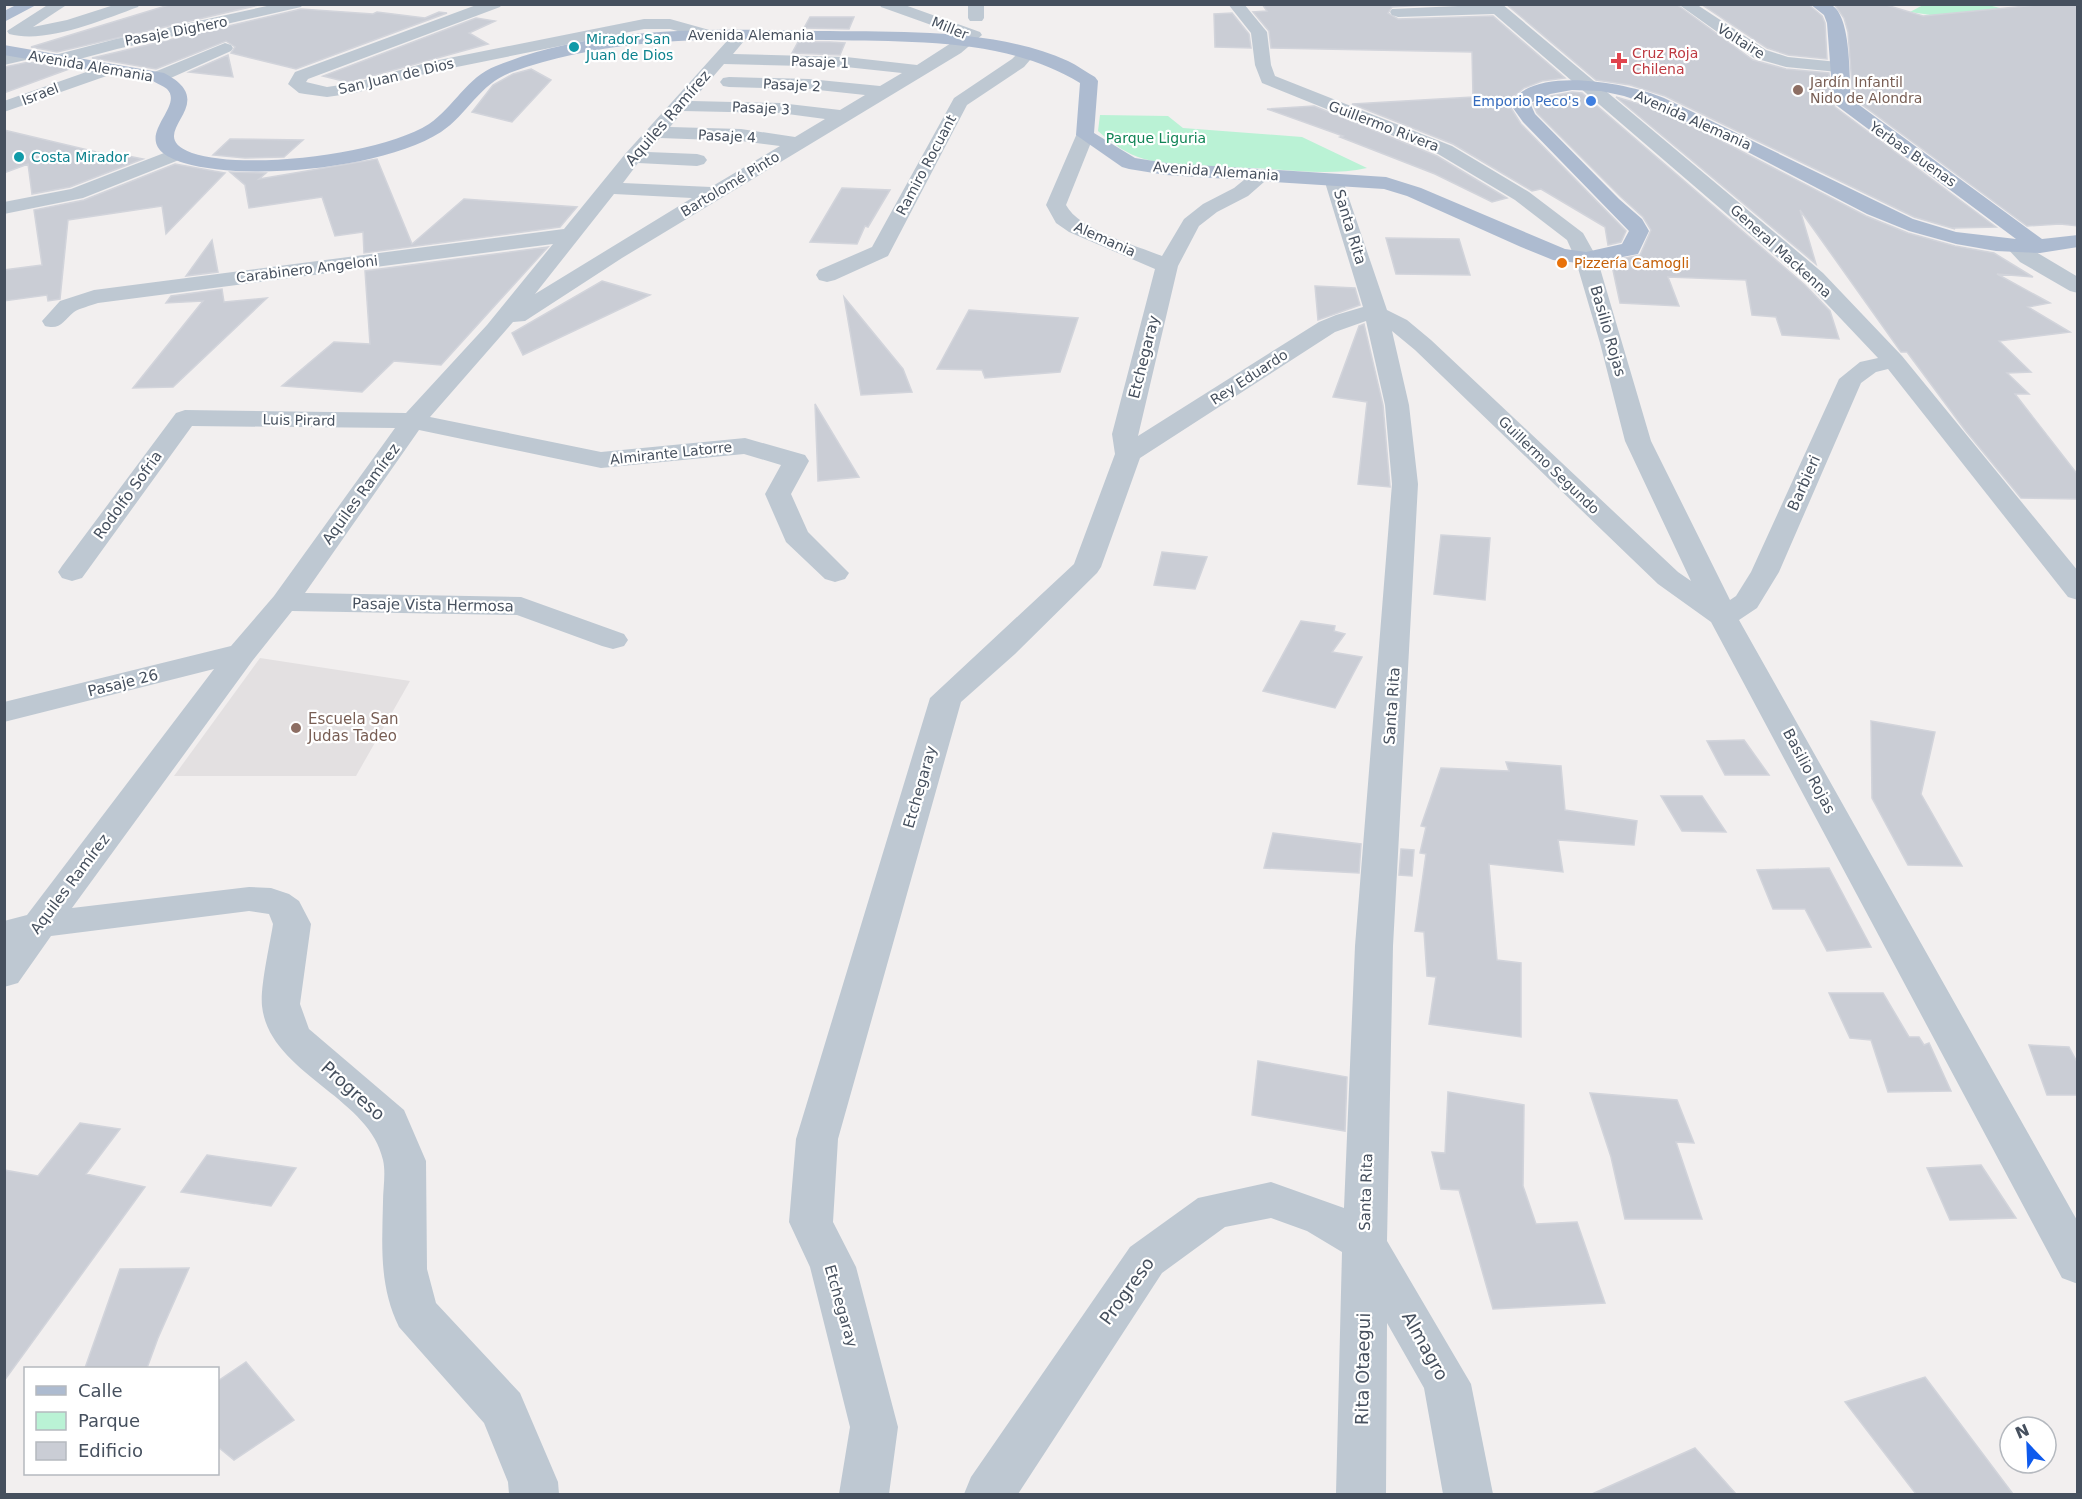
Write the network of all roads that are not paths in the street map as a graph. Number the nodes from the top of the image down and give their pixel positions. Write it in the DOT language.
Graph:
graph roads {
  1 [pos="31,4"];
  2 [pos="61,4"];
  3 [pos="133,4"];
  4 [pos="296,4"];
  5 [pos="495,4"];
  6 [pos="886,4"];
  7 [pos="1235,4"];
  8 [pos="1685,4"];
  9 [pos="1817,4"];
  10 [pos="1494,7"];
  11 [pos="1398,12"];
  12 [pos="4,17"];
  13 [pos="707,34"];
  14 [pos="742,34"];
  15 [pos="966,42"];
  16 [pos="225,48"];
  17 [pos="4,50"];
  18 [pos="1028,53"];
  19 [pos="24,55"];
  20 [pos="720,59"];
  21 [pos="4,60"];
  22 [pos="57,60"];
  23 [pos="1838,68"];
  24 [pos="110,69"];
  25 [pos="920,70"];
  26 [pos="158,77"];
  27 [pos="700,81"];
  28 [pos="1587,86"];
  29 [pos="883,92"];
  30 [pos="679,105"];
  31 [pos="4,107"];
  32 [pos="843,116"];
  33 [pos="655,132"];
  34 [pos="1085,135"];
  35 [pos="799,143"];
  36 [pos="177,154"];
  37 [pos="633,157"];
  38 [pos="697,160"];
  39 [pos="1262,175"];
  40 [pos="1334,179"];
  41 [pos="608,188"];
  42 [pos="715,193"];
  43 [pos="4,208"];
  44 [pos="601,226"];
  45 [pos="574,230"];
  46 [pos="2078,241"];
  47 [pos="2017,247"];
  48 [pos="2040,247"];
  49 [pos="1586,258"];
  50 [pos="1167,266"];
  51 [pos="827,275"];
  52 [pos="2078,286"];
  53 [pos="1376,312"];
  54 [pos="53,321"];
  55 [pos="495,330"];
  56 [pos="1894,361"];
  57 [pos="185,418"];
  58 [pos="413,421"];
  59 [pos="1128,454"];
  60 [pos="72,572"];
  61 [pos="835,573"];
  62 [pos="2078,591"];
  63 [pos="284,602"];
  64 [pos="1723,617"];
  65 [pos="613,640"];
  66 [pos="242,653"];
  67 [pos="4,712"];
  68 [pos="22,929"];
  69 [pos="4,973"];
  70 [pos="1365,1243"];
  71 [pos="2078,1265"];
  72 [pos="534,1494"];
  73 [pos="864,1494"];
  74 [pos="989,1494"];
  75 [pos="1361,1494"];
  76 [pos="1468,1494"];
  1 -- 12 [label="main road"];
  2 -- 3 [label="street"];
  4 -- 22 [label="street, Pasaje Dighero"];
  5 -- 13 [label="street, San Juan de Dios"];
  6 -- 15 [label="street, Miller"];
  7 -- 49 [label="street, Guillermo Rivera"];
  8 -- 23 [label="street, Voltaire"];
  9 -- 23 [label="main road, Yerbas Buenas"];
  10 -- 11 [label="street"];
  10 -- 28 [label="street, General Mackenna"];
  13 -- 14 [label="main road, Avenida Alemania"];
  13 -- 36 [label="main road, Avenida Alemania"];
  14 -- 15 [label="main road, Avenida Alemania"];
  14 -- 20 [label="street, Aquiles Ramírez"];
  15 -- 18 [label="main road, Avenida Alemania"];
  15 -- 25 [label="street, Bartolomé Pinto"];
  16 -- 26 [label="street"];
  17 -- 19 [label="main road, Avenida Alemania"];
  18 -- 34 [label="main road, Avenida Alemania"];
  18 -- 51 [label="street, Ramiro Rocuant"];
  19 -- 21 [label="street"];
  19 -- 22 [label="main road, Avenida Alemania"];
  20 -- 25 [label="street, Pasaje 1"];
  20 -- 27 [label="street, Aquiles Ramírez"];
  22 -- 24 [label="main road, Avenida Alemania"];
  23 -- 48 [label="main road, Yerbas Buenas"];
  24 -- 26 [label="main road, Avenida Alemania"];
  24 -- 31 [label="street, Israel"];
  25 -- 29 [label="street, Bartolomé Pinto"];
  26 -- 36 [label="main road, Avenida Alemania"];
  27 -- 29 [label="street, Pasaje 2"];
  27 -- 30 [label="street, Aquiles Ramírez"];
  28 -- 47 [label="main road, Avenida Alemania"];
  28 -- 49 [label="main road, Avenida Alemania"];
  28 -- 56 [label="street, General Mackenna"];
  29 -- 32 [label="street, Bartolomé Pinto"];
  30 -- 32 [label="street, Pasaje 3"];
  30 -- 33 [label="street, Aquiles Ramírez"];
  32 -- 35 [label="street, Bartolomé Pinto"];
  33 -- 35 [label="street, Pasaje 4"];
  33 -- 37 [label="street, Aquiles Ramírez"];
  34 -- 39 [label="main road, Avenida Alemania"];
  34 -- 50 [label="street, Alemania"];
  35 -- 42 [label="street, Bartolomé Pinto"];
  36 -- 43 [label="street"];
  37 -- 38 [label="street"];
  37 -- 41 [label="street, Aquiles Ramírez"];
  39 -- 40 [label="main road, Avenida Alemania"];
  39 -- 50 [label="street, Etchegaray"];
  40 -- 49 [label="main road, Avenida Alemania"];
  40 -- 53 [label="street, Santa Rita"];
  41 -- 42 [label="street"];
  41 -- 45 [label="street, Aquiles Ramírez"];
  42 -- 55 [label="street, Bartolomé Pinto"];
  44 -- 45 [label="street, Carabinero Angeloni"];
  45 -- 54 [label="street, Carabinero Angeloni"];
  45 -- 55 [label="street, Aquiles Ramírez"];
  46 -- 48 [label="main road, Avenida Alemania"];
  47 -- 48 [label="main road, Avenida Alemania"];
  47 -- 52 [label="street"];
  49 -- 64 [label="street, Basilio Rojas"];
  50 -- 59 [label="street, Etchegaray"];
  53 -- 59 [label="street, Rey Eduardo"];
  53 -- 64 [label="street, Guillermo Segundo"];
  53 -- 70 [label="street, Santa Rita"];
  55 -- 58 [label="street, Aquiles Ramírez"];
  56 -- 62 [label="street, General Mackenna"];
  56 -- 64 [label="street, Barbieri"];
  57 -- 58 [label="street, Luis Pirard"];
  57 -- 60 [label="street, Rodolfo Sofria"];
  58 -- 61 [label="street, Almirante Latorre"];
  58 -- 63 [label="street, Aquiles Ramírez"];
  59 -- 73 [label="street, Etchegaray"];
  63 -- 65 [label="street, Pasaje Vista Hermosa"];
  63 -- 66 [label="street, Aquiles Ramírez"];
  64 -- 71 [label="street, Basilio Rojas"];
  66 -- 67 [label="street, Pasaje 26"];
  66 -- 68 [label="street, Aquiles Ramírez"];
  68 -- 69 [label="street, Aquiles Ramírez"];
  68 -- 72 [label="street, Progreso"];
  70 -- 74 [label="street, Progreso"];
  70 -- 75 [label="street, Rita Otaegui"];
  70 -- 76 [label="street, Almagro"];
}
